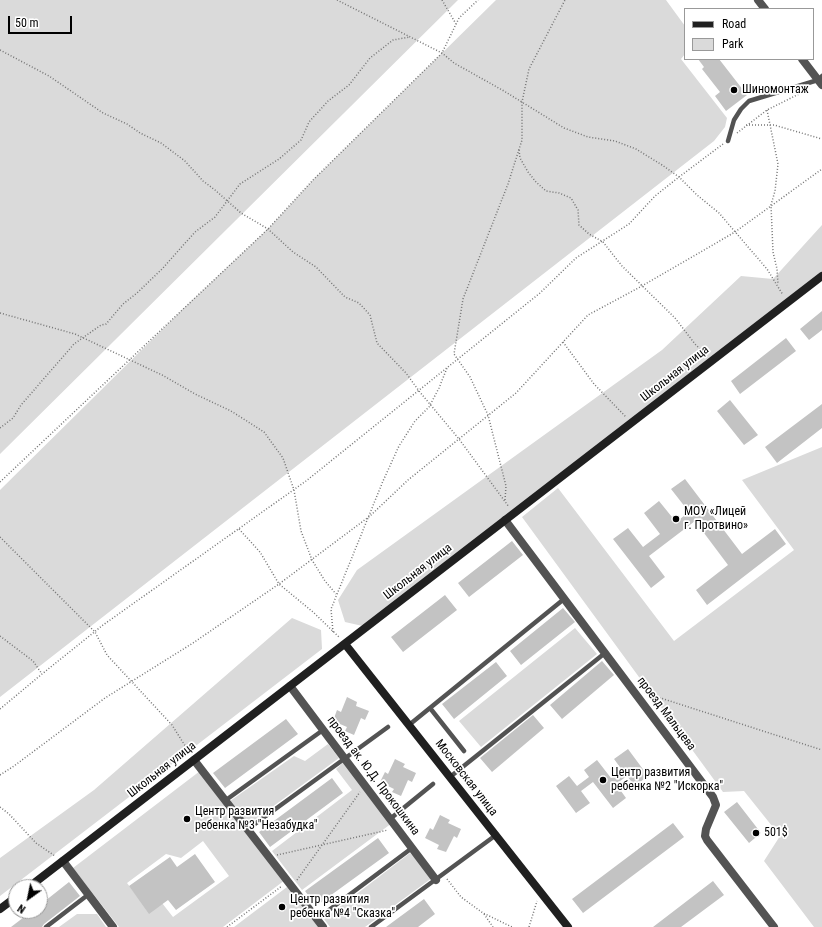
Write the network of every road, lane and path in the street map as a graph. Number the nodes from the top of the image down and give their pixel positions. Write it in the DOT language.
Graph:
graph roads {
  1 [pos="337,0"];
  2 [pos="442,0"];
  3 [pos="478,0"];
  4 [pos="565,0"];
  5 [pos="758,0"];
  6 [pos="764,8"];
  7 [pos="456,24"];
  8 [pos="410,37"];
  9 [pos="0,50"];
  10 [pos="442,53"];
  11 [pos="803,60"];
  12 [pos="821,80"];
  13 [pos="809,90"];
  14 [pos="522,102"];
  15 [pos="767,110"];
  16 [pos="770,125"];
  17 [pos="746,126"];
  18 [pos="822,139"];
  19 [pos="728,141"];
  20 [pos="519,148"];
  21 [pos="822,169"];
  22 [pos="679,177"];
  23 [pos="228,202"];
  24 [pos="771,205"];
  25 [pos="268,229"];
  26 [pos="735,232"];
  27 [pos="603,242"];
  28 [pos="822,276"];
  29 [pos="642,286"];
  30 [pos="778,286"];
  31 [pos="787,303"];
  32 [pos="0,314"];
  33 [pos="84,338"];
  34 [pos="563,342"];
  35 [pos="129,360"];
  36 [pos="457,360"];
  37 [pos="712,361"];
  38 [pos="448,366"];
  39 [pos="419,391"];
  40 [pos="430,404"];
  41 [pos="488,415"];
  42 [pos="631,423"];
  43 [pos="0,428"];
  44 [pos="459,438"];
  45 [pos="0,482"];
  46 [pos="294,490"];
  47 [pos="505,501"];
  48 [pos="514,514"];
  49 [pos="370,516"];
  50 [pos="505,520"];
  51 [pos="239,529"];
  52 [pos="0,537"];
  53 [pos="312,560"];
  54 [pos="279,584"];
  55 [pos="336,594"];
  56 [pos="564,599"];
  57 [pos="95,632"];
  58 [pos="333,632"];
  59 [pos="0,636"];
  60 [pos="345,644"];
  61 [pos="605,653"];
  62 [pos="42,674"];
  63 [pos="132,682"];
  64 [pos="290,686"];
  65 [pos="633,689"];
  66 [pos="430,708"];
  67 [pos="0,709"];
  68 [pos="409,725"];
  69 [pos="388,727"];
  70 [pos="322,730"];
  71 [pos="822,750"];
  72 [pos="464,751"];
  73 [pos="344,758"];
  74 [pos="194,760"];
  75 [pos="0,775"];
  76 [pos="450,777"];
  77 [pos="433,784"];
  78 [pos="365,785"];
  79 [pos="226,800"];
  80 [pos="0,807"];
  81 [pos="390,819"];
  82 [pos="397,828"];
  83 [pos="248,829"];
  84 [pos="496,835"];
  85 [pos="323,845"];
  86 [pos="412,848"];
  87 [pos="269,857"];
  88 [pos="64,861"];
  89 [pos="440,877"];
  90 [pos="40,879"];
  91 [pos="290,884"];
  92 [pos="540,892"];
  93 [pos="89,894"];
  94 [pos="8,904"];
  95 [pos="0,910"];
  96 [pos="483,913"];
  97 [pos="317,919"];
  98 [pos="46,927"];
  99 [pos="114,927"];
  100 [pos="227,927"];
  101 [pos="323,927"];
  102 [pos="371,927"];
  103 [pos="494,927"];
  104 [pos="512,927"];
  105 [pos="529,927"];
  106 [pos="568,927"];
  107 [pos="774,927"];
  1 -- 8 [label="path"];
  2 -- 7 [label="path"];
  3 -- 7 [label="path"];
  4 -- 14 [label="path"];
  5 -- 6 [label="street"];
  7 -- 10 [label="path"];
  8 -- 10 [label="path"];
  8 -- 23 [label="path"];
  9 -- 23 [label="path"];
  10 -- 14 [label="path"];
  10 -- 25 [label="path"];
  11 -- 12 [label="street"];
  12 -- 19 [label="lane"];
  13 -- 15 [label="path"];
  14 -- 20 [label="path"];
  14 -- 22 [label="path"];
  15 -- 16 [label="path"];
  15 -- 17 [label="path"];
  16 -- 17 [label="path"];
  16 -- 18 [label="path"];
  16 -- 24 [label="path"];
  17 -- 19 [label="path"];
  19 -- 22 [label="path"];
  20 -- 27 [label="path"];
  20 -- 36 [label="path"];
  21 -- 24 [label="path"];
  22 -- 26 [label="path"];
  22 -- 27 [label="path"];
  23 -- 25 [label="path"];
  23 -- 33 [label="path"];
  24 -- 26 [label="path"];
  24 -- 30 [label="path"];
  25 -- 35 [label="path"];
  25 -- 39 [label="path"];
  26 -- 29 [label="path"];
  26 -- 30 [label="path"];
  27 -- 29 [label="path"];
  27 -- 36 [label="path"];
  28 -- 31 [label="street, Школьная улица"];
  29 -- 34 [label="path"];
  29 -- 37 [label="path"];
  30 -- 31 [label="path"];
  31 -- 37 [label="street, Школьная улица"];
  32 -- 33 [label="path"];
  33 -- 35 [label="path"];
  33 -- 43 [label="path"];
  34 -- 41 [label="path"];
  34 -- 42 [label="path"];
  35 -- 45 [label="path"];
  35 -- 46 [label="path"];
  36 -- 38 [label="path"];
  36 -- 41 [label="path"];
  37 -- 42 [label="street, Школьная улица"];
  38 -- 39 [label="path"];
  38 -- 40 [label="path"];
  39 -- 40 [label="path"];
  39 -- 46 [label="path"];
  40 -- 44 [label="path"];
  40 -- 49 [label="path"];
  41 -- 44 [label="path"];
  41 -- 47 [label="path"];
  42 -- 48 [label="street, Школьная улица"];
  44 -- 47 [label="path"];
  44 -- 49 [label="path"];
  46 -- 51 [label="path"];
  46 -- 53 [label="path"];
  47 -- 48 [label="path"];
  48 -- 50 [label="street, Школьная улица"];
  49 -- 53 [label="path"];
  49 -- 55 [label="path"];
  50 -- 56 [label="street, проезд Мальцева"];
  50 -- 60 [label="street, Школьная улица"];
  51 -- 54 [label="path"];
  51 -- 57 [label="path"];
  52 -- 57 [label="path"];
  53 -- 54 [label="path"];
  53 -- 55 [label="path"];
  54 -- 58 [label="path"];
  54 -- 63 [label="path"];
  55 -- 58 [label="path"];
  56 -- 61 [label="street, проезд Мальцева"];
  56 -- 66 [label="lane"];
  57 -- 62 [label="path"];
  57 -- 63 [label="path"];
  58 -- 60 [label="path"];
  59 -- 62 [label="path"];
  60 -- 64 [label="street, Школьная улица"];
  60 -- 68 [label="street, Московская улица"];
  61 -- 65 [label="street, проезд Мальцева"];
  61 -- 76 [label="lane"];
  62 -- 67 [label="path"];
  63 -- 74 [label="path"];
  63 -- 75 [label="path"];
  64 -- 70 [label="street, проезд ак. Ю.Д. Прокошкина"];
  64 -- 74 [label="street, Школьная улица"];
  65 -- 71 [label="path"];
  65 -- 107 [label="street, проезд Мальцева"];
  66 -- 68 [label="lane"];
  66 -- 72 [label="lane"];
  68 -- 76 [label="street, Московская улица"];
  69 -- 73 [label="lane"];
  70 -- 73 [label="street, проезд ак. Ю.Д. Прокошкина"];
  70 -- 79 [label="lane"];
  73 -- 78 [label="street, проезд ак. Ю.Д. Прокошкина"];
  73 -- 83 [label="lane"];
  74 -- 79 [label="street"];
  74 -- 88 [label="street, Школьная улица"];
  76 -- 84 [label="street, Московская улица"];
  77 -- 81 [label="lane"];
  78 -- 81 [label="street, проезд ак. Ю.Д. Прокошкина"];
  78 -- 85 [label="path"];
  79 -- 83 [label="street"];
  80 -- 88 [label="path"];
  81 -- 82 [label="street, проезд ак. Ю.Д. Прокошкина"];
  82 -- 85 [label="path"];
  82 -- 86 [label="street, проезд ак. Ю.Д. Прокошкина"];
  83 -- 87 [label="street"];
  84 -- 89 [label="lane"];
  84 -- 92 [label="street, Московская улица"];
  85 -- 87 [label="path"];
  85 -- 91 [label="path"];
  86 -- 89 [label="street, проезд ак. Ю.Д. Прокошкина"];
  86 -- 97 [label="lane"];
  87 -- 91 [label="street"];
  88 -- 90 [label="street, Школьная улица"];
  88 -- 93 [label="street"];
  89 -- 96 [label="path"];
  89 -- 102 [label="lane"];
  91 -- 97 [label="street"];
  91 -- 100 [label="path"];
  92 -- 105 [label="path"];
  92 -- 106 [label="street, Московская улица"];
  93 -- 98 [label="lane"];
  93 -- 99 [label="street"];
  94 -- 95 [label="street"];
  96 -- 103 [label="path"];
  96 -- 104 [label="path"];
  97 -- 101 [label="street"];
}
